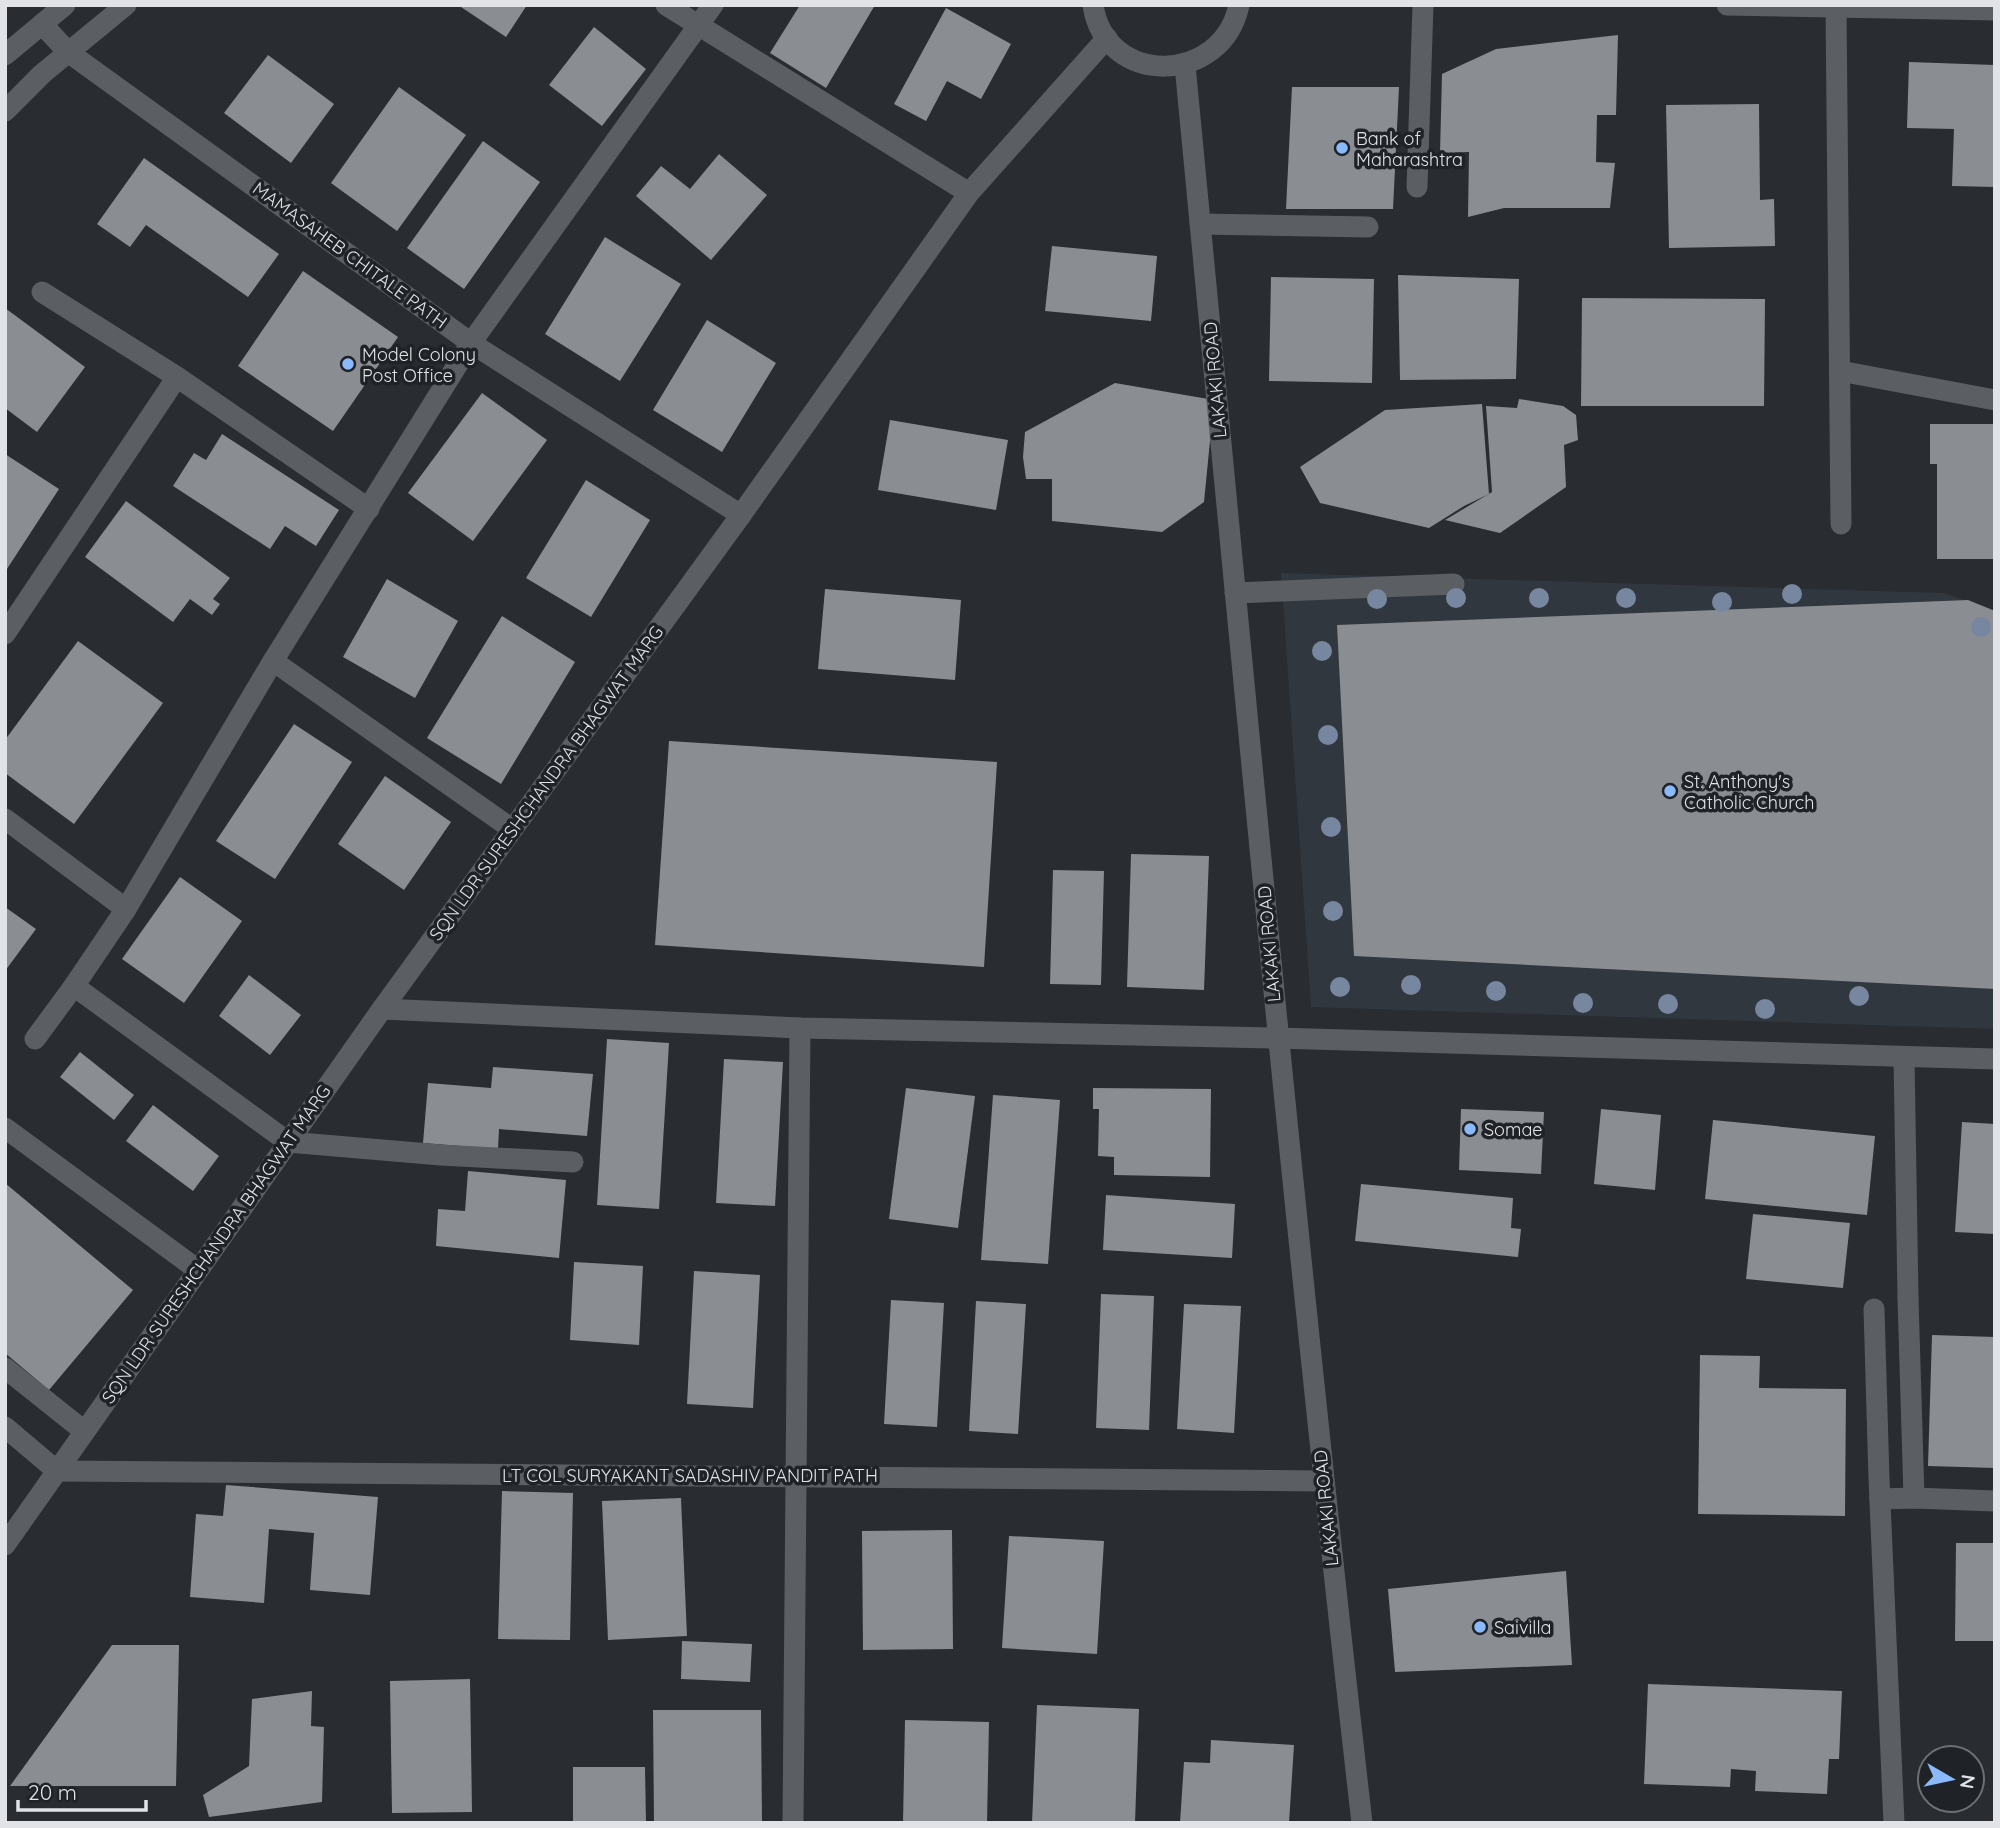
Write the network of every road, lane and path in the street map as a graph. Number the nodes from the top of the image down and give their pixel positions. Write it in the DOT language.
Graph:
graph roads {
  1 [pos="65,5"];
  2 [pos="126,5"];
  3 [pos="666,5"];
  4 [pos="713,5"];
  5 [pos="1093,5"];
  6 [pos="1239,5"];
  7 [pos="1423,5"];
  8 [pos="1727,5"];
  9 [pos="1836,7"];
  10 [pos="1995,10"];
  11 [pos="42,24"];
  12 [pos="698,26"];
  13 [pos="1107,38"];
  14 [pos="68,52"];
  15 [pos="5,55"];
  16 [pos="1185,65"];
  17 [pos="5,111"];
  18 [pos="1417,187"];
  19 [pos="969,193"];
  20 [pos="1200,224"];
  21 [pos="1368,228"];
  22 [pos="43,292"];
  23 [pos="471,343"];
  24 [pos="1840,371"];
  25 [pos="177,377"];
  26 [pos="1995,400"];
  27 [pos="369,509"];
  28 [pos="741,515"];
  29 [pos="1841,524"];
  30 [pos="1454,584"];
  31 [pos="1235,593"];
  32 [pos="5,634"];
  33 [pos="273,661"];
  34 [pos="5,819"];
  35 [pos="512,830"];
  36 [pos="126,909"];
  37 [pos="74,986"];
  38 [pos="382,1009"];
  39 [pos="800,1028"];
  40 [pos="1277,1038"];
  41 [pos="35,1039"];
  42 [pos="1904,1057"];
  43 [pos="1995,1059"];
  44 [pos="5,1128"];
  45 [pos="288,1142"];
  46 [pos="573,1162"];
  47 [pos="198,1270"];
  48 [pos="1874,1309"];
  49 [pos="5,1368"];
  50 [pos="5,1427"];
  51 [pos="84,1431"];
  52 [pos="57,1471"];
  53 [pos="794,1476"];
  54 [pos="1323,1481"];
  55 [pos="1914,1498"];
  56 [pos="1880,1499"];
  57 [pos="1995,1502"];
  58 [pos="5,1545"];
  59 [pos="793,1823"];
  60 [pos="1362,1823"];
  61 [pos="1894,1823"];
  1 -- 11 [label="street"];
  2 -- 14 [label="street"];
  3 -- 12 [label="street"];
  4 -- 12 [label="street"];
  5 -- 13 [label="street"];
  6 -- 16 [label="street"];
  7 -- 18 [label="street"];
  8 -- 9 [label="street"];
  9 -- 10 [label="street"];
  9 -- 24 [label="street"];
  11 -- 14 [label="street, MAMASAHEB CHITALE PATH"];
  11 -- 15 [label="street"];
  12 -- 19 [label="street"];
  12 -- 23 [label="street"];
  13 -- 16 [label="street"];
  13 -- 19 [label="street, SQN LDR SURESHCHANDRA BHAGWAT MARG"];
  14 -- 17 [label="street"];
  14 -- 23 [label="street, MAMASAHEB CHITALE PATH"];
  16 -- 20 [label="street, LAKAKI ROAD"];
  19 -- 28 [label="street, SQN LDR SURESHCHANDRA BHAGWAT MARG"];
  20 -- 21 [label="street"];
  20 -- 31 [label="street, LAKAKI ROAD"];
  22 -- 25 [label="street"];
  23 -- 27 [label="street"];
  23 -- 28 [label="street, MAMASAHEB CHITALE PATH"];
  24 -- 26 [label="street"];
  24 -- 29 [label="street"];
  25 -- 27 [label="street"];
  25 -- 32 [label="street"];
  27 -- 33 [label="street"];
  28 -- 35 [label="street, SQN LDR SURESHCHANDRA BHAGWAT MARG"];
  30 -- 31 [label="street"];
  31 -- 40 [label="street, LAKAKI ROAD"];
  33 -- 35 [label="street"];
  33 -- 36 [label="street"];
  34 -- 36 [label="street"];
  35 -- 38 [label="street, SQN LDR SURESHCHANDRA BHAGWAT MARG"];
  36 -- 37 [label="street"];
  37 -- 41 [label="street"];
  37 -- 45 [label="street"];
  38 -- 39 [label="street"];
  38 -- 45 [label="street, SQN LDR SURESHCHANDRA BHAGWAT MARG"];
  39 -- 40 [label="street"];
  39 -- 53 [label="street"];
  40 -- 42 [label="street"];
  40 -- 54 [label="street, LAKAKI ROAD"];
  42 -- 43 [label="street"];
  42 -- 55 [label="street"];
  44 -- 47 [label="street"];
  45 -- 46 [label="street"];
  45 -- 47 [label="street, SQN LDR SURESHCHANDRA BHAGWAT MARG"];
  47 -- 51 [label="street, SQN LDR SURESHCHANDRA BHAGWAT MARG"];
  48 -- 56 [label="street"];
  49 -- 51 [label="street"];
  50 -- 52 [label="street"];
  51 -- 52 [label="street, SQN LDR SURESHCHANDRA BHAGWAT MARG"];
  52 -- 53 [label="street, LT COL SURYAKANT SADASHIV PANDIT PATH"];
  52 -- 58 [label="street, SQN LDR SURESHCHANDRA BHAGWAT MARG"];
  53 -- 54 [label="street, LT COL SURYAKANT SADASHIV PANDIT PATH"];
  53 -- 59 [label="street"];
  54 -- 60 [label="street, LAKAKI ROAD"];
  55 -- 56 [label="street"];
  55 -- 57 [label="street"];
  56 -- 61 [label="street"];
}
